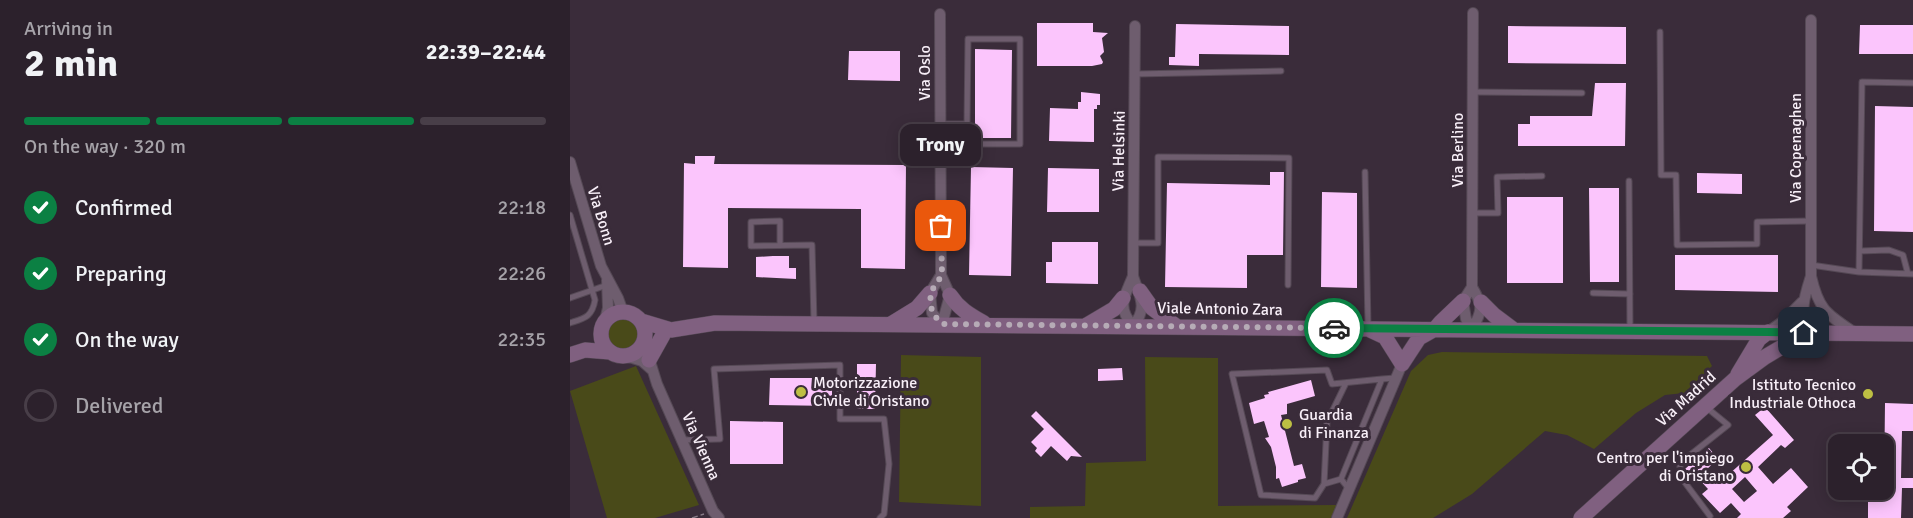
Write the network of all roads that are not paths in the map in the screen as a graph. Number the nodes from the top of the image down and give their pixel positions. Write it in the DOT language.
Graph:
graph roads {
  1 [pos="1473,13"];
  2 [pos="940,14"];
  3 [pos="1811,20"];
  4 [pos="1135,26"];
  5 [pos="1660,32"];
  6 [pos="1281,71"];
  7 [pos="1135,74"];
  8 [pos="1913,82"];
  9 [pos="1473,92"];
  10 [pos="1582,93"];
  11 [pos="940,124"];
  12 [pos="967,124"];
  13 [pos="570,162"];
  14 [pos="1365,172"];
  15 [pos="1542,176"];
  16 [pos="1629,181"];
  17 [pos="575,198"];
  18 [pos="584,211"];
  19 [pos="1472,213"];
  20 [pos="570,215"];
  21 [pos="1811,221"];
  22 [pos="1133,243"];
  23 [pos="780,245"];
  24 [pos="1860,251"];
  25 [pos="1811,271"];
  26 [pos="1859,272"];
  27 [pos="1911,274"];
  28 [pos="942,275"];
  29 [pos="1133,276"];
  30 [pos="607,281"];
  31 [pos="1288,285"];
  32 [pos="1472,287"];
  33 [pos="592,291"];
  34 [pos="1140,291"];
  35 [pos="930,293"];
  36 [pos="1593,293"];
  37 [pos="1629,294"];
  38 [pos="950,295"];
  39 [pos="570,298"];
  40 [pos="1123,298"];
  41 [pos="1463,302"];
  42 [pos="1481,302"];
  43 [pos="1802,302"];
  44 [pos="623,312"];
  45 [pos="641,321"];
  46 [pos="570,323"];
  47 [pos="814,323"];
  48 [pos="891,324"];
  49 [pos="942,324"];
  50 [pos="987,324"];
  51 [pos="603,325"];
  52 [pos="1086,326"];
  53 [pos="1133,326"];
  54 [pos="1176,326"];
  55 [pos="1368,329"];
  56 [pos="1435,329"];
  57 [pos="1472,329"];
  58 [pos="1514,330"];
  59 [pos="1630,331"];
  60 [pos="667,332"];
  61 [pos="1768,332"];
  62 [pos="1728,333"];
  63 [pos="1807,333"];
  64 [pos="1856,334"];
  65 [pos="1913,334"];
  66 [pos="644,342"];
  67 [pos="570,344"];
  68 [pos="578,352"];
  69 [pos="610,352"];
  70 [pos="626,356"];
  71 [pos="1745,361"];
  72 [pos="650,365"];
  73 [pos="1399,371"];
  74 [pos="1382,379"];
  75 [pos="1735,379"];
  76 [pos="1346,383"];
  77 [pos="1705,406"];
  78 [pos="682,440"];
  79 [pos="1341,479"];
  80 [pos="1324,484"];
  81 [pos="1349,489"];
  82 [pos="1710,516"];
  83 [pos="719,518"];
  84 [pos="880,518"];
  85 [pos="1337,518"];
  86 [pos="1581,518"];
  1 -- 9 [label="street, Via Berlino"];
  2 -- 11 [label="street, Via Oslo"];
  3 -- 21 [label="street, Via Copenaghen"];
  4 -- 7 [label="street, Via Helsinki"];
  5 -- 21 [label="lane"];
  6 -- 7 [label="lane"];
  7 -- 22 [label="street, Via Helsinki"];
  8 -- 24 [label="lane"];
  9 -- 10 [label="lane"];
  9 -- 19 [label="street, Via Berlino"];
  11 -- 12 [label="lane"];
  11 -- 28 [label="street, Via Oslo"];
  12 -- 12 [label="lane"];
  13 -- 17 [label="street, Via Bonn"];
  14 -- 55 [label="lane"];
  15 -- 19 [label="lane"];
  16 -- 37 [label="lane"];
  17 -- 18 [label="street, Via Bonn"];
  18 -- 20 [label="lane"];
  18 -- 30 [label="street, Via Bonn"];
  19 -- 32 [label="street, Via Berlino"];
  20 -- 33 [label="lane"];
  21 -- 25 [label="street, Via Copenaghen"];
  22 -- 29 [label="street, Via Helsinki"];
  22 -- 31 [label="lane"];
  23 -- 23 [label="lane"];
  23 -- 47 [label="lane"];
  24 -- 26 [label="lane"];
  24 -- 27 [label="lane"];
  25 -- 26 [label="lane"];
  25 -- 43 [label="street, Via Copenaghen"];
  25 -- 64 [label="street, Via Copenaghen"];
  26 -- 27 [label="lane"];
  28 -- 35 [label="street"];
  28 -- 38 [label="street, Via Oslo"];
  29 -- 34 [label="street, Via Helsinki"];
  29 -- 40 [label="street, Via Helsinki"];
  30 -- 33 [label="lane"];
  30 -- 44 [label="street, Via Bonn"];
  30 -- 51 [label="street, Via Bonn"];
  32 -- 41 [label="street"];
  32 -- 42 [label="street"];
  33 -- 39 [label="lane"];
  33 -- 46 [label="lane"];
  34 -- 53 [label="street"];
  34 -- 54 [label="main road"];
  35 -- 48 [label="main road"];
  35 -- 49 [label="street"];
  36 -- 37 [label="lane"];
  37 -- 59 [label="lane"];
  38 -- 49 [label="street"];
  38 -- 50 [label="main road"];
  40 -- 52 [label="main road"];
  40 -- 53 [label="street"];
  41 -- 56 [label="main road"];
  41 -- 57 [label="street"];
  42 -- 57 [label="street"];
  42 -- 58 [label="main road"];
  43 -- 61 [label="street, Via Copenaghen"];
  43 -- 63 [label="street"];
  44 -- 45 [label="main road"];
  44 -- 51 [label="main road"];
  45 -- 60 [label="main road, Viale Antonio Zara"];
  45 -- 66 [label="main road"];
  47 -- 48 [label="main road, Viale Antonio Zara"];
  47 -- 60 [label="main road, Viale Antonio Zara"];
  48 -- 49 [label="main road, Viale Antonio Zara"];
  49 -- 50 [label="main road, Viale Antonio Zara"];
  50 -- 52 [label="main road, Viale Antonio Zara"];
  51 -- 67 [label="main road"];
  51 -- 69 [label="main road"];
  52 -- 53 [label="main road, Viale Antonio Zara"];
  53 -- 54 [label="main road, Viale Antonio Zara"];
  54 -- 55 [label="main road, Viale Antonio Zara"];
  55 -- 56 [label="main road, Viale Antonio Zara"];
  55 -- 73 [label="main road"];
  56 -- 57 [label="main road, Viale Antonio Zara"];
  56 -- 73 [label="main road"];
  57 -- 58 [label="main road, Viale Antonio Zara"];
  58 -- 59 [label="main road, Viale Antonio Zara"];
  59 -- 62 [label="main road, Viale Antonio Zara"];
  60 -- 66 [label="main road, Viale Antonio Zara"];
  60 -- 72 [label="main road"];
  61 -- 62 [label="main road, Viale Antonio Zara"];
  61 -- 63 [label="main road, Viale Antonio Zara"];
  61 -- 71 [label="main road, Via Madrid"];
  62 -- 71 [label="main road"];
  63 -- 64 [label="main road, Viale Antonio Zara"];
  63 -- 75 [label="main road, Via Madrid"];
  64 -- 65 [label="main road, Viale Antonio Zara"];
  66 -- 70 [label="main road"];
  66 -- 72 [label="street, Via Vienna"];
  68 -- 69 [label="main road"];
  69 -- 70 [label="main road"];
  70 -- 72 [label="street"];
  71 -- 75 [label="main road, Via Madrid"];
  72 -- 78 [label="street, Via Vienna"];
  73 -- 74 [label="lane"];
  73 -- 81 [label="street"];
  74 -- 76 [label="lane"];
  74 -- 79 [label="lane"];
  75 -- 77 [label="main road, Via Madrid"];
  76 -- 80 [label="lane"];
  76 -- 80 [label="lane"];
  77 -- 82 [label="lane"];
  77 -- 86 [label="main road, Via Madrid"];
  78 -- 83 [label="street, Via Vienna"];
  78 -- 84 [label="lane"];
  79 -- 80 [label="lane"];
  79 -- 81 [label="lane"];
  81 -- 85 [label="street"];
}
